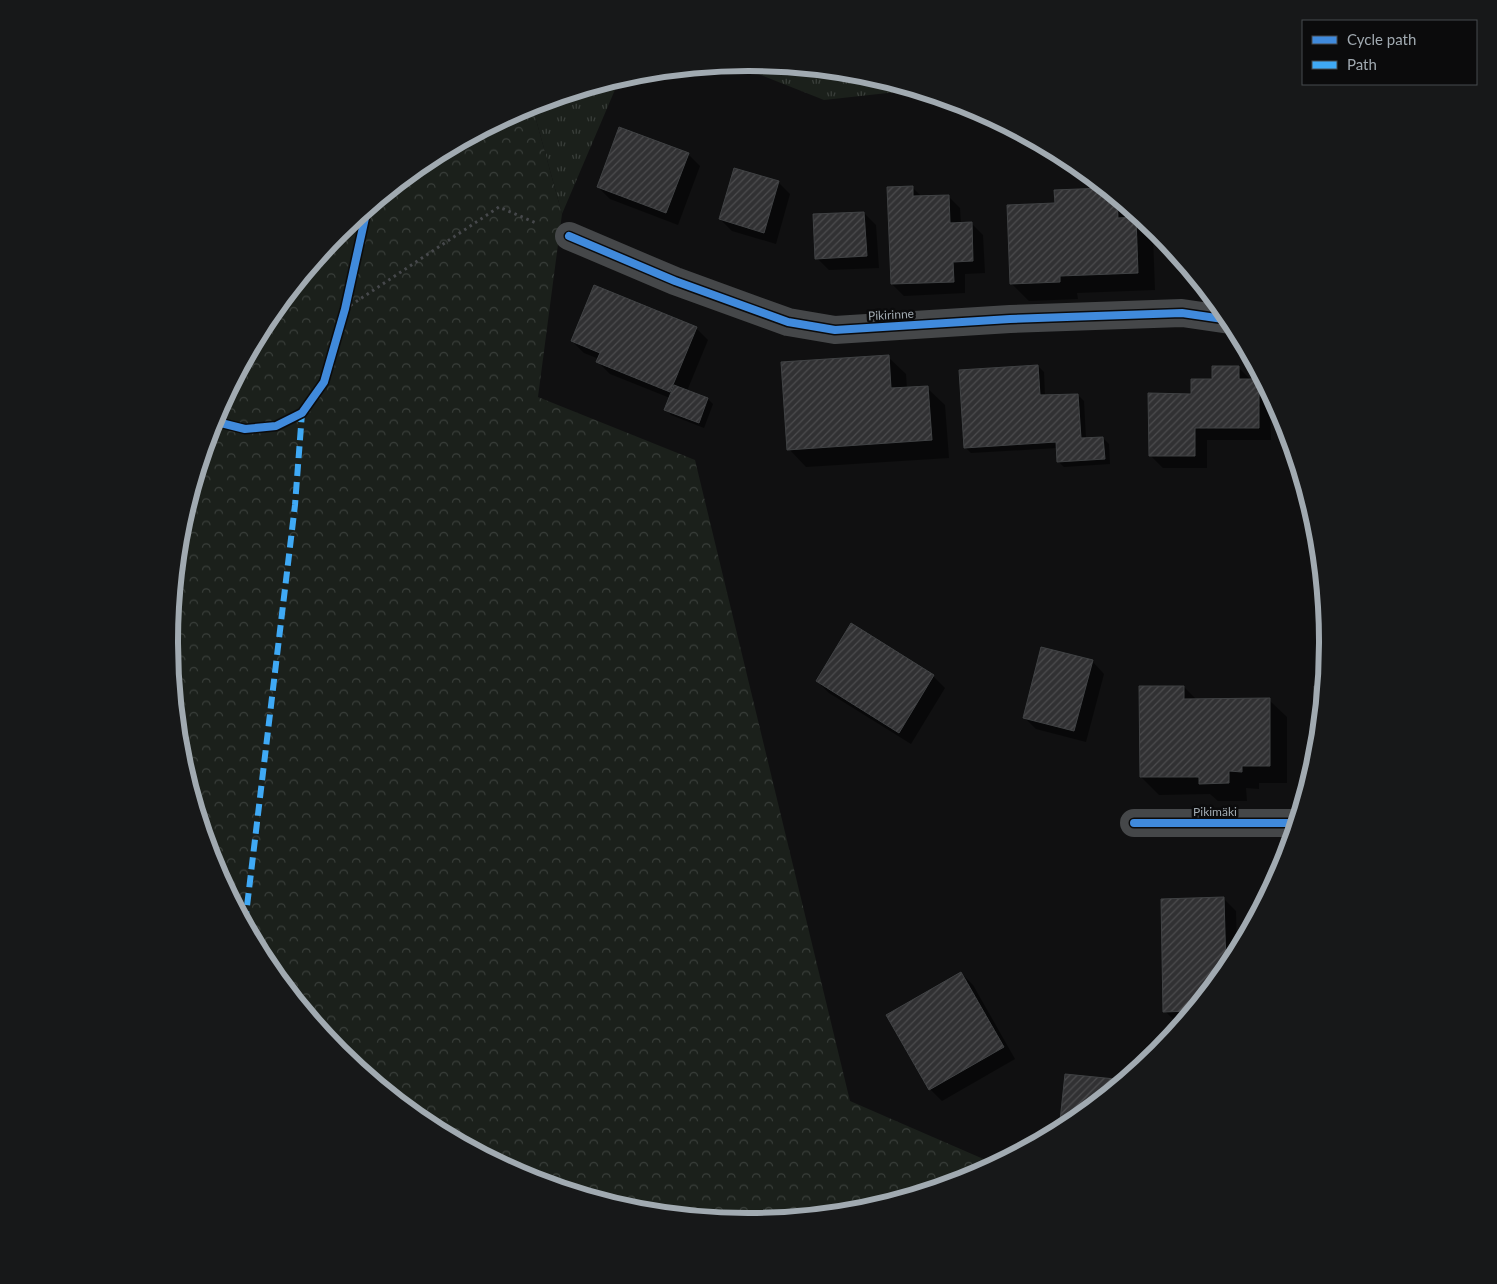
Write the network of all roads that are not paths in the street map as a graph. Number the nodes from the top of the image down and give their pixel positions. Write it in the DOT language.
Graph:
graph roads {
  1 [pos="569,236"];
  2 [pos="1218,318"];
  3 [pos="1134,823"];
  4 [pos="1290,823"];
  1 -- 2 [label="street, Pikirinne"];
  3 -- 4 [label="street, Pikimäki"];
}
